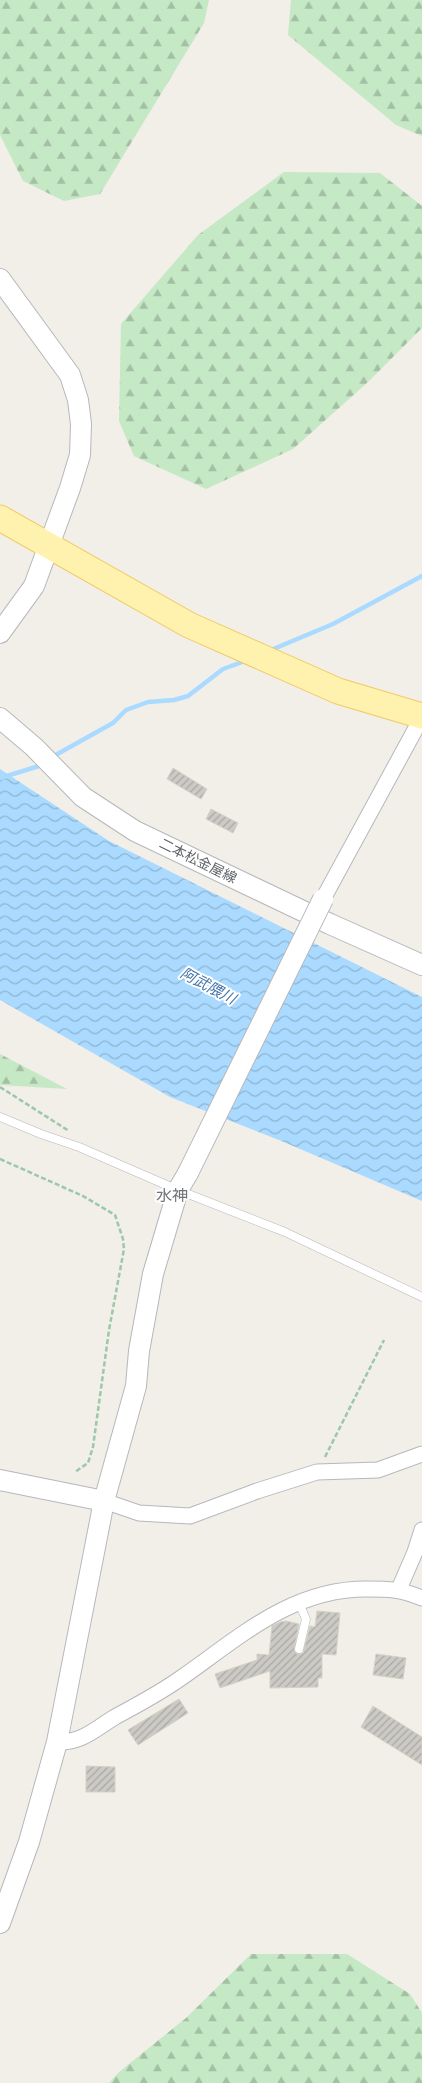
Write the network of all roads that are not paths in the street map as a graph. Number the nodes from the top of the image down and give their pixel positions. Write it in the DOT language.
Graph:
graph roads {
  1 [pos="0,279"];
  2 [pos="0,518"];
  3 [pos="48,546"];
  4 [pos="0,633"];
  5 [pos="422,717"];
  6 [pos="0,718"];
  7 [pos="323,899"];
  8 [pos="422,965"];
  9 [pos="0,1117"];
  10 [pos="178,1190"];
  11 [pos="422,1297"];
  12 [pos="422,1454"];
  13 [pos="0,1480"];
  14 [pos="104,1501"];
  15 [pos="422,1530"];
  16 [pos="399,1589"];
  17 [pos="422,1598"];
  18 [pos="299,1603"];
  19 [pos="299,1649"];
  20 [pos="58,1742"];
  21 [pos="1,1918"];
  1 -- 3 [label="street"];
  2 -- 3 [label="main road"];
  3 -- 4 [label="street"];
  3 -- 5 [label="main road"];
  5 -- 7 [label="street"];
  6 -- 8 [label="street, 二本松金屋線"];
  7 -- 10 [label="street, bridge"];
  9 -- 10 [label="lane"];
  10 -- 11 [label="lane"];
  10 -- 14 [label="street"];
  12 -- 14 [label="street"];
  13 -- 14 [label="street"];
  14 -- 20 [label="street"];
  15 -- 16 [label="street"];
  16 -- 17 [label="street"];
  16 -- 18 [label="street"];
  18 -- 19 [label="lane"];
  18 -- 20 [label="street"];
  20 -- 21 [label="street"];
}
